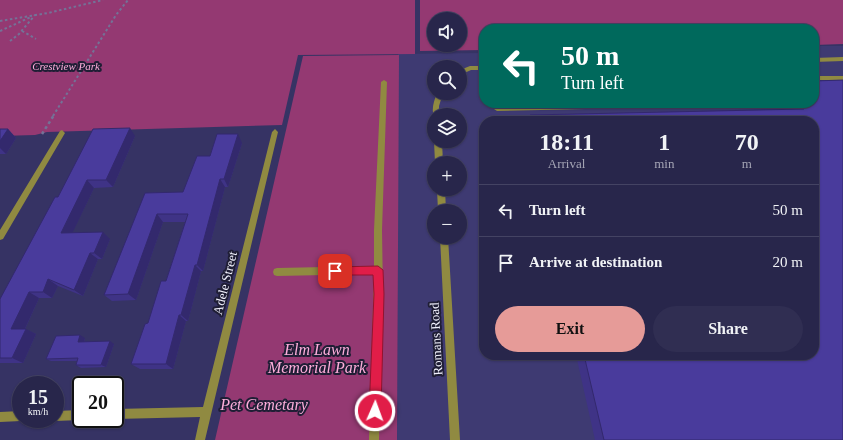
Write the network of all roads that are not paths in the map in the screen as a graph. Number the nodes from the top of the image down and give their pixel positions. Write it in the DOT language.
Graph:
graph roads {
  1 [pos="843,59"];
  2 [pos="819,60"];
  3 [pos="479,68"];
  4 [pos="467,70"];
  5 [pos="819,78"];
  6 [pos="843,78"];
  7 [pos="384,82"];
  8 [pos="497,108"];
  9 [pos="541,108"];
  10 [pos="275,132"];
  11 [pos="62,133"];
  12 [pos="0,238"];
  13 [pos="444,244"];
  14 [pos="378,270"];
  15 [pos="277,272"];
  16 [pos="207,412"];
  17 [pos="124,414"];
  18 [pos="12,416"];
  19 [pos="0,417"];
  20 [pos="200,440"];
  21 [pos="374,440"];
  22 [pos="455,440"];
  1 -- 2 [label="street"];
  3 -- 4 [label="street"];
  5 -- 6 [label="street"];
  7 -- 14 [label="street"];
  8 -- 9 [label="street"];
  10 -- 16 [label="street, Adele Street"];
  11 -- 12 [label="street"];
  13 -- 22 [label="street, Romans Road"];
  14 -- 15 [label="street"];
  14 -- 21 [label="street"];
  16 -- 17 [label="street"];
  16 -- 20 [label="street, Adele Street"];
  18 -- 19 [label="street"];
}
